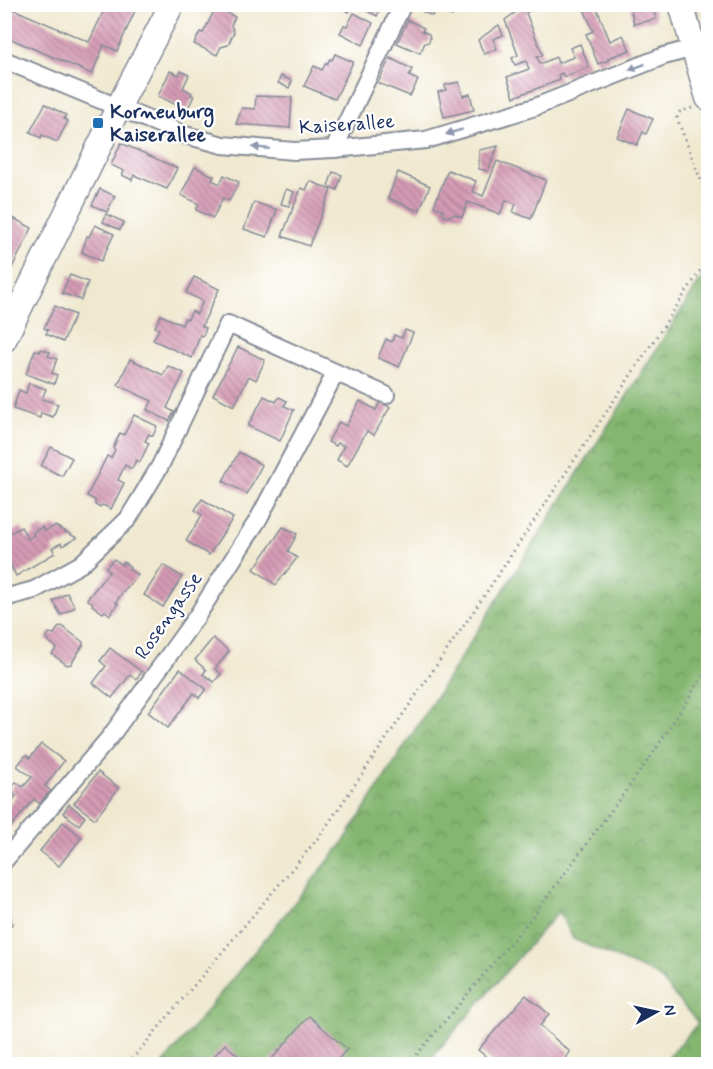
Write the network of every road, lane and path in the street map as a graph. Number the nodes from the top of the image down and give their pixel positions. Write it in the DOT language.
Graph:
graph roads {
  1 [pos="172,4"];
  2 [pos="403,4"];
  3 [pos="681,4"];
  4 [pos="700,45"];
  5 [pos="4,60"];
  6 [pos="701,103"];
  7 [pos="119,106"];
  8 [pos="334,149"];
  9 [pos="708,199"];
  10 [pos="708,259"];
  11 [pos="4,340"];
  12 [pos="335,374"];
  13 [pos="386,395"];
  14 [pos="4,598"];
  15 [pos="708,668"];
  16 [pos="4,861"];
  17 [pos="128,1065"];
  18 [pos="409,1065"];
  1 -- 7 [label="street"];
  2 -- 8 [label="street"];
  3 -- 4 [label="street"];
  4 -- 6 [label="street"];
  4 -- 8 [label="street, Kaiserallee, one-way"];
  5 -- 7 [label="street, Kaiserallee"];
  6 -- 9 [label="path"];
  8 -- 7 [label="street, Kaiserallee, one-way"];
  7 -- 11 [label="street"];
  10 -- 17 [label="path"];
  12 -- 13 [label="street"];
  12 -- 14 [label="street"];
  12 -- 16 [label="street, Rosengasse"];
  15 -- 18 [label="path"];
}
